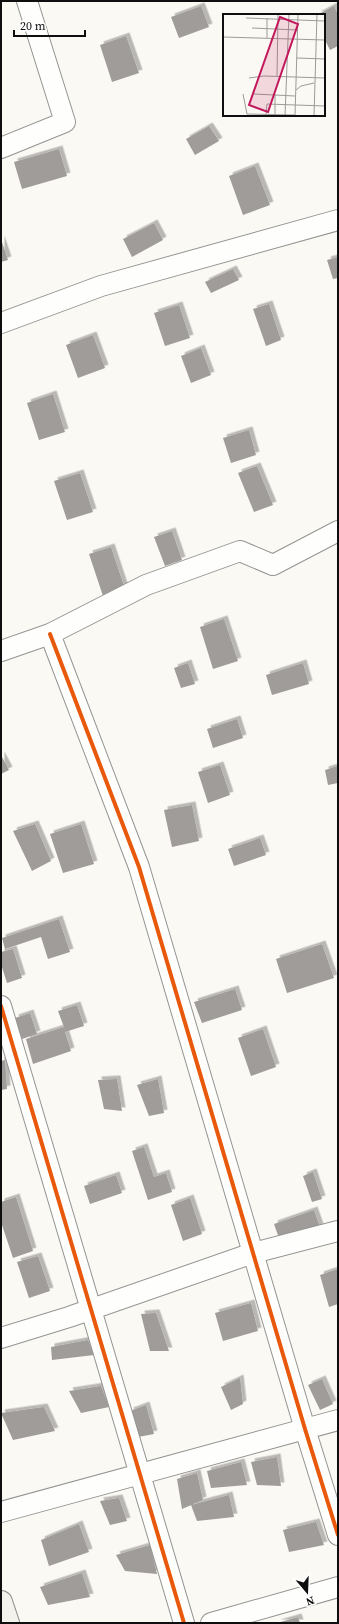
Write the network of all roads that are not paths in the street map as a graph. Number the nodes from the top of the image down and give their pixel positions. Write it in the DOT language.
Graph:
graph roads {
  1 [pos="27,1"];
  2 [pos="1,148"];
  3 [pos="338,220"];
  4 [pos="1,323"];
  5 [pos="338,531"];
  6 [pos="50,634"];
  7 [pos="1,651"];
  8 [pos="1,1006"];
  9 [pos="338,1231"];
  10 [pos="253,1252"];
  11 [pos="90,1310"];
  12 [pos="1,1338"];
  13 [pos="338,1420"];
  14 [pos="305,1430"];
  15 [pos="139,1474"];
  16 [pos="1,1512"];
  17 [pos="338,1535"];
  18 [pos="338,1587"];
  19 [pos="1,1602"];
  20 [pos="8,1623"];
  21 [pos="184,1623"];
  22 [pos="211,1623"];
  1 -- 2 [label="street"];
  3 -- 4 [label="street"];
  5 -- 6 [label="street"];
  6 -- 7 [label="street"];
  6 -- 10 [label="street"];
  8 -- 11 [label="street"];
  9 -- 10 [label="street"];
  10 -- 11 [label="street"];
  10 -- 14 [label="street"];
  11 -- 12 [label="street"];
  11 -- 15 [label="street"];
  13 -- 14 [label="street"];
  14 -- 15 [label="street"];
  14 -- 17 [label="street"];
  15 -- 16 [label="street"];
  15 -- 21 [label="street"];
  18 -- 22 [label="street"];
  19 -- 20 [label="street"];
}
